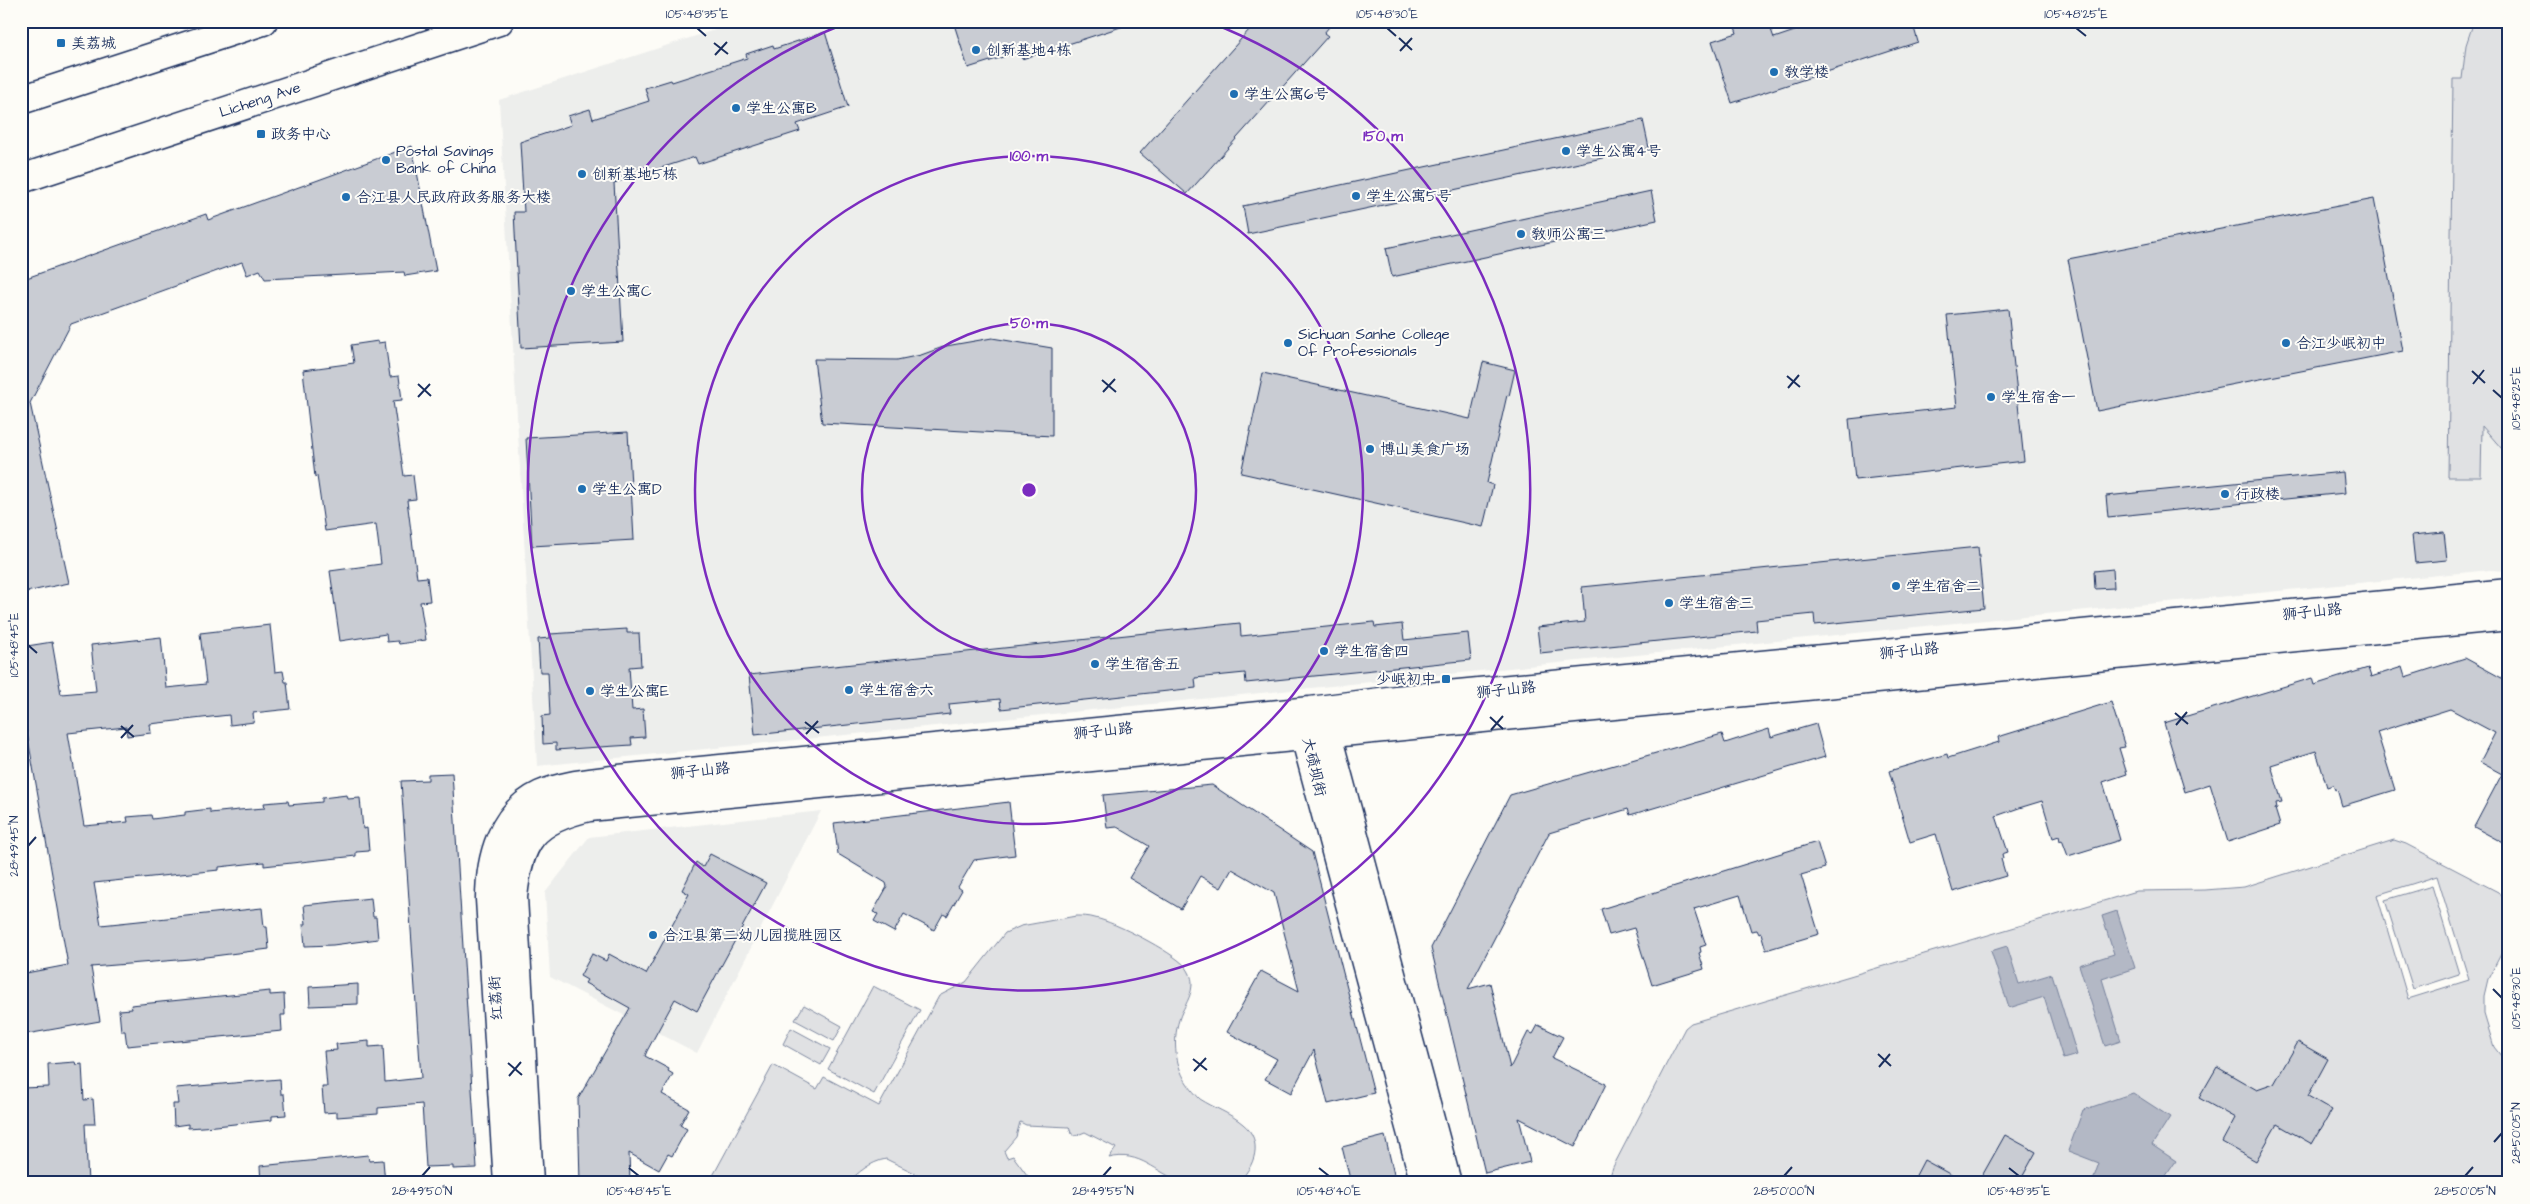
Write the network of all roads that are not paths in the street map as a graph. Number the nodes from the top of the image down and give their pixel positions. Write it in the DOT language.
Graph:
graph roads {
  1 [pos="263,21"];
  2 [pos="498,21"];
  3 [pos="21,100"];
  4 [pos="21,178"];
  5 [pos="2509,593"];
  6 [pos="2509,616"];
  7 [pos="1314,727"];
  8 [pos="522,828"];
  9 [pos="508,1183"];
  10 [pos="530,1183"];
  11 [pos="1425,1183"];
  12 [pos="1447,1183"];
  1 -- 3 [label="street"];
  2 -- 4 [label="street, Licheng Ave"];
  5 -- 7 [label="street, 狮子山路"];
  6 -- 7 [label="street, 狮子山路"];
  7 -- 8 [label="street, 狮子山路"];
  7 -- 11 [label="street, 大碛坝街"];
  7 -- 12 [label="street, 大碛坝街"];
  8 -- 9 [label="street, 红荔街"];
  8 -- 10 [label="street, 红荔街"];
}
